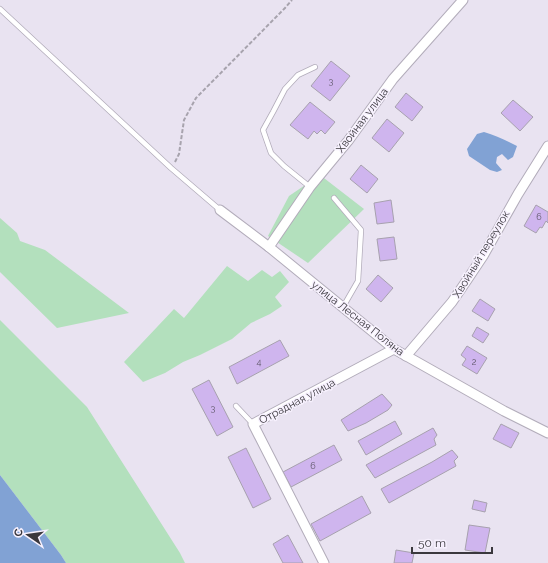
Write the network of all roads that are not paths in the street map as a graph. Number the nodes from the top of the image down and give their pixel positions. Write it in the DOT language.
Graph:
graph roads {
  1 [pos="463,0"];
  2 [pos="0,9"];
  3 [pos="315,67"];
  4 [pos="548,146"];
  5 [pos="310,187"];
  6 [pos="334,198"];
  7 [pos="220,210"];
  8 [pos="269,247"];
  9 [pos="342,307"];
  10 [pos="394,349"];
  11 [pos="406,356"];
  12 [pos="236,406"];
  13 [pos="253,424"];
  14 [pos="548,432"];
  15 [pos="324,563"];
  1 -- 5 [label="street, Хвойная улица"];
  2 -- 7 [label="lane"];
  3 -- 5 [label="lane"];
  4 -- 11 [label="street, Хвойный переулок"];
  5 -- 8 [label="street, Хвойная улица"];
  6 -- 9 [label="lane"];
  7 -- 8 [label="street, улица Лесная Поляна"];
  8 -- 9 [label="street, улица Лесная Поляна"];
  9 -- 10 [label="street, улица Лесная Поляна"];
  10 -- 11 [label="street, улица Лесная Поляна"];
  10 -- 13 [label="street, Отрадная улица"];
  11 -- 14 [label="street, улица Лесная Поляна"];
  12 -- 13 [label="lane"];
  13 -- 15 [label="street, Отрадная улица"];
}
